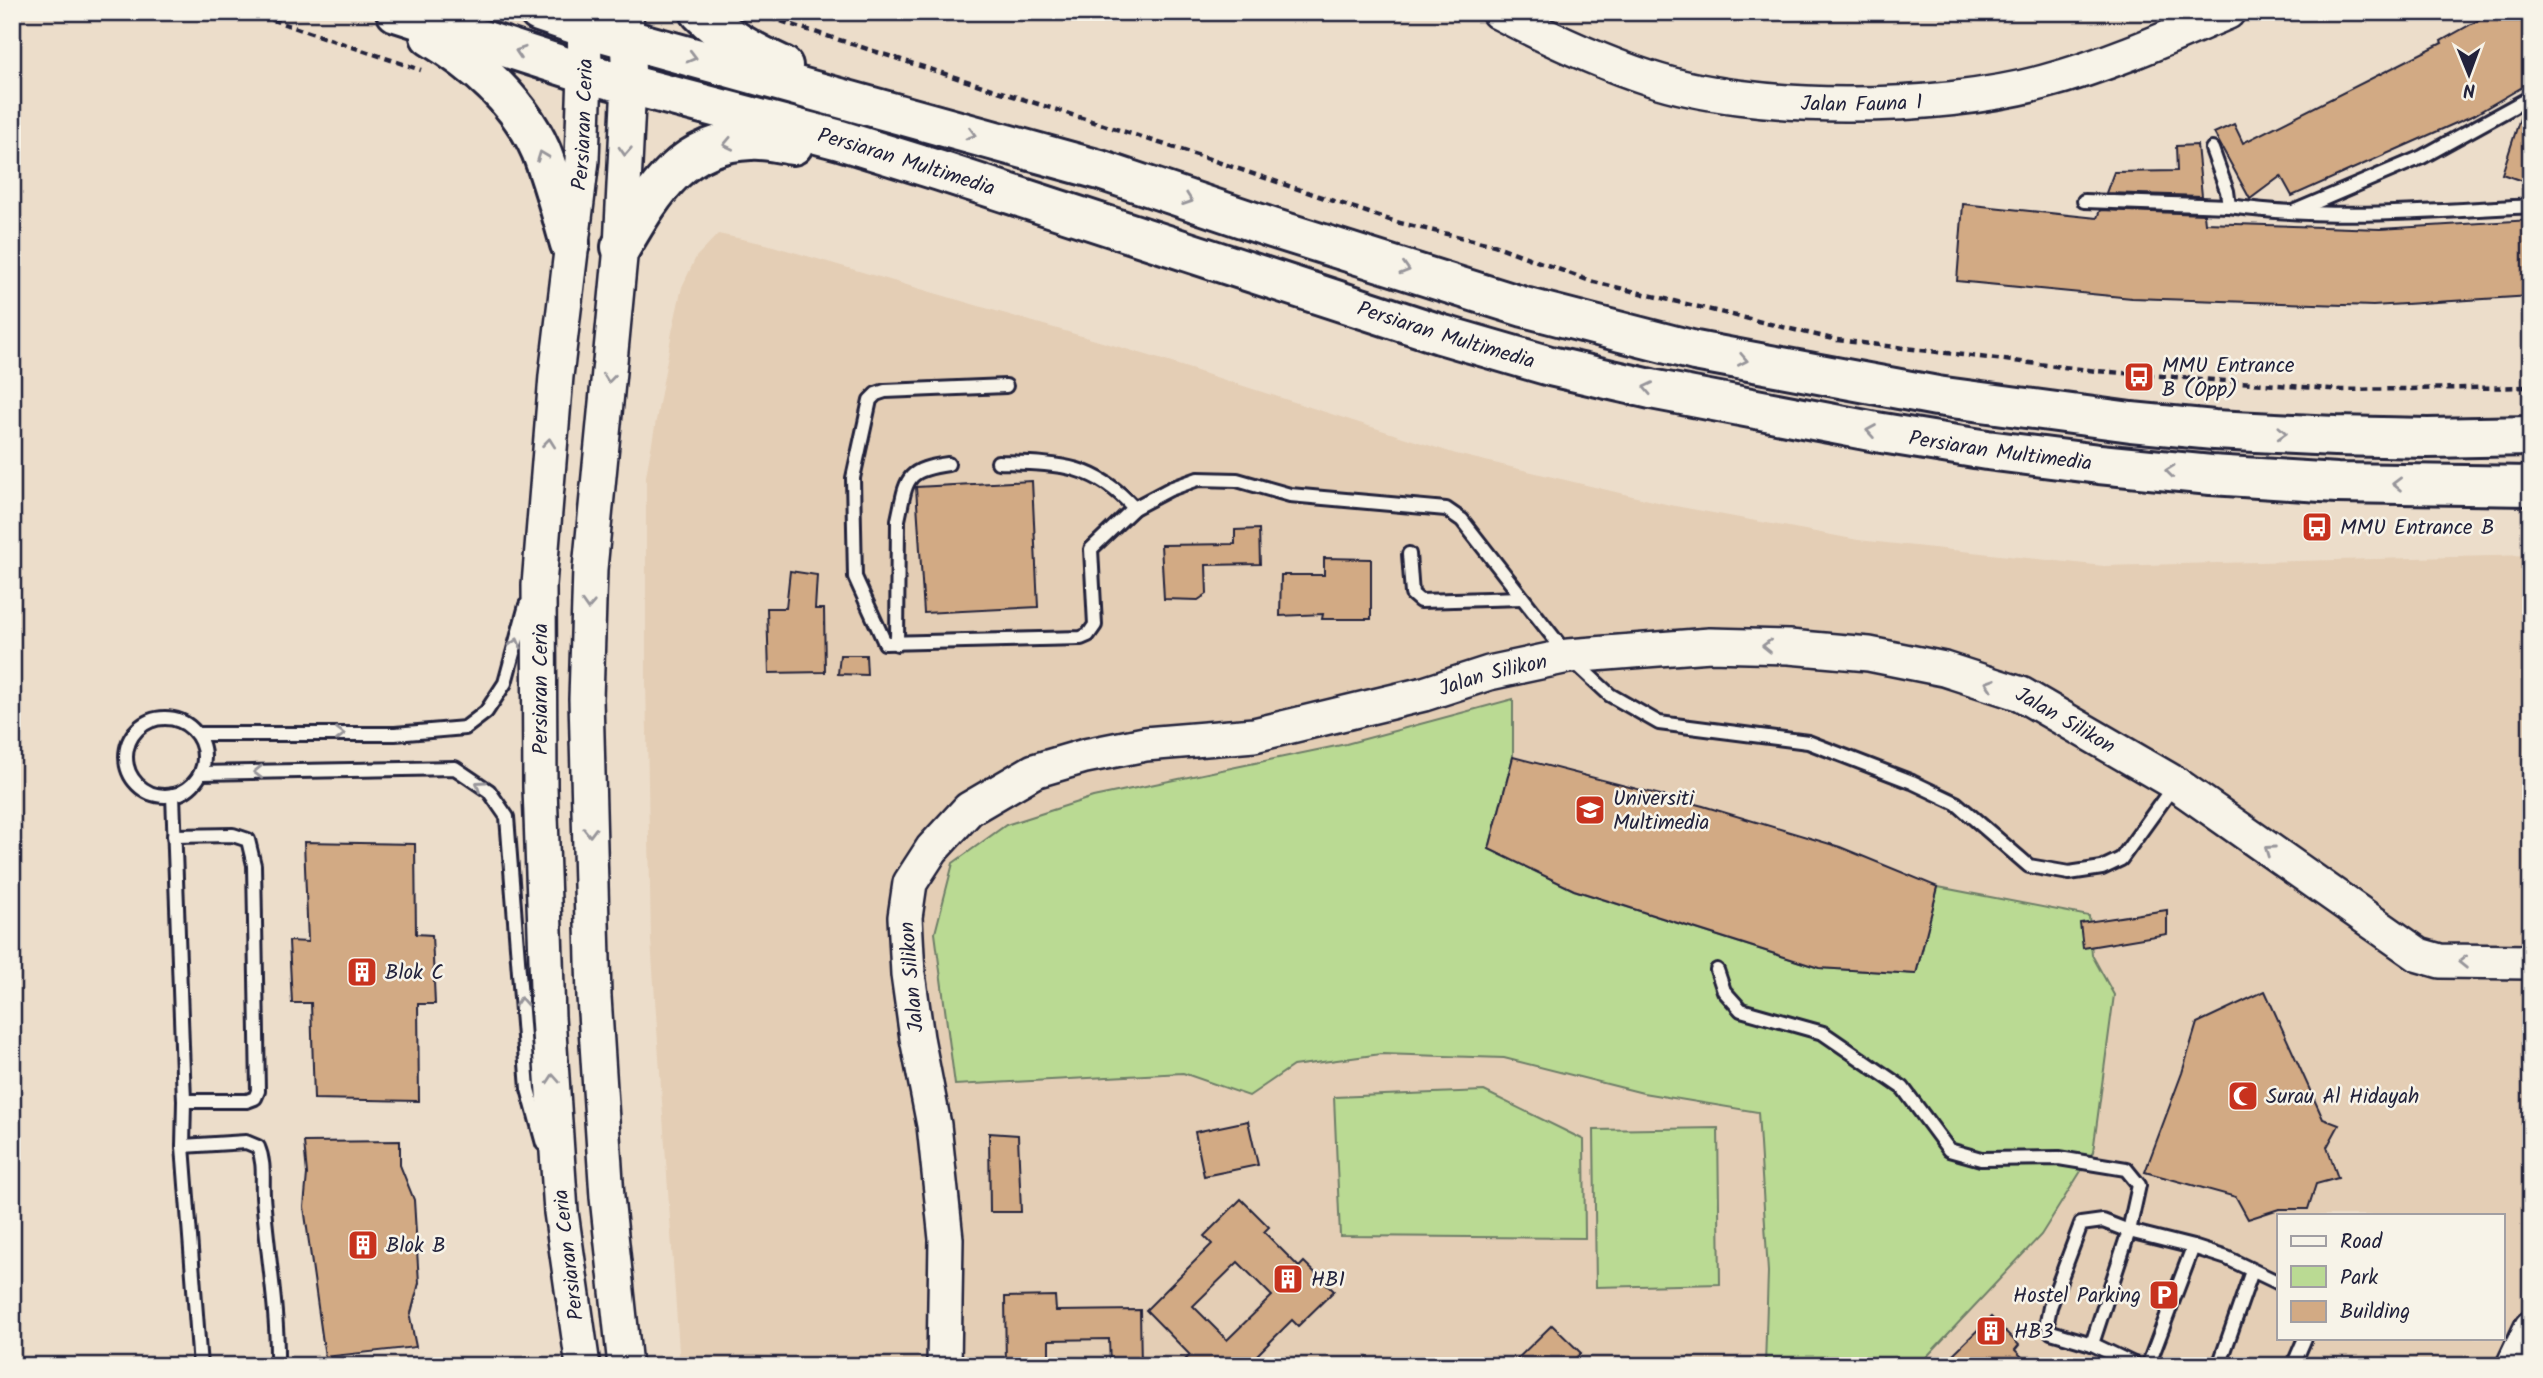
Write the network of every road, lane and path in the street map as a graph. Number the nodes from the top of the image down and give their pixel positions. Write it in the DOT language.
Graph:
graph roads {
  1 [pos="249,12"];
  2 [pos="388,12"];
  3 [pos="396,12"];
  4 [pos="539,12"];
  5 [pos="700,12"];
  6 [pos="759,12"];
  7 [pos="1498,12"];
  8 [pos="2228,12"];
  9 [pos="584,20"];
  10 [pos="626,25"];
  11 [pos="424,71"];
  12 [pos="586,73"];
  13 [pos="629,83"];
  14 [pos="2531,97"];
  15 [pos="905,116"];
  16 [pos="2213,149"];
  17 [pos="940,171"];
  18 [pos="2084,201"];
  19 [pos="2229,206"];
  20 [pos="2531,206"];
  21 [pos="2292,212"];
  22 [pos="570,244"];
  23 [pos="621,247"];
  24 [pos="1006,386"];
  25 [pos="2531,387"];
  26 [pos="2531,436"];
  27 [pos="999,462"];
  28 [pos="948,464"];
  29 [pos="2465,485"];
  30 [pos="2531,486"];
  31 [pos="1133,508"];
  32 [pos="2531,509"];
  33 [pos="544,511"];
  34 [pos="1409,554"];
  35 [pos="1522,598"];
  36 [pos="897,644"];
  37 [pos="1568,656"];
  38 [pos="198,734"];
  39 [pos="201,774"];
  40 [pos="2176,784"];
  41 [pos="173,795"];
  42 [pos="174,836"];
  43 [pos="2531,962"];
  44 [pos="1717,970"];
  45 [pos="184,1101"];
  46 [pos="183,1146"];
  47 [pos="561,1212"];
  48 [pos="2129,1231"];
  49 [pos="2193,1247"];
  50 [pos="2252,1271"];
  51 [pos="2277,1282"];
  52 [pos="2531,1328"];
  53 [pos="2304,1340"];
  54 [pos="2092,1344"];
  55 [pos="200,1366"];
  56 [pos="277,1366"];
  57 [pos="583,1366"];
  58 [pos="625,1366"];
  59 [pos="944,1366"];
  60 [pos="2137,1366"];
  61 [pos="2148,1366"];
  62 [pos="2219,1366"];
  63 [pos="2293,1366"];
  64 [pos="2513,1366"];
  1 -- 11 [label="path"];
  22 -- 2 [label="main road, one-way"];
  12 -- 3 [label="main road, Persiaran Multimedia, one-way"];
  4 -- 9 [label="main road, Persiaran Multimedia"];
  5 -- 15 [label="main road"];
  6 -- 25 [label="path"];
  7 -- 8 [label="street, Jalan Fauna 1"];
  9 -- 10 [label="main road, Persiaran Multimedia"];
  9 -- 12 [label="street, Persiaran Ceria"];
  10 -- 13 [label="street, Persiaran Ceria"];
  10 -- 15 [label="main road, Persiaran Multimedia, one-way"];
  12 -- 13 [label="main road, Persiaran Multimedia"];
  12 -- 22 [label="street, Persiaran Ceria"];
  13 -- 17 [label="main road, Persiaran Multimedia"];
  13 -- 23 [label="street, Persiaran Ceria, one-way"];
  14 -- 21 [label="lane"];
  15 -- 26 [label="main road, Persiaran Multimedia, one-way"];
  16 -- 19 [label="lane"];
  17 -- 23 [label="main road, one-way"];
  29 -- 17 [label="main road, Persiaran Multimedia, one-way"];
  18 -- 19 [label="lane"];
  19 -- 21 [label="lane"];
  20 -- 21 [label="lane"];
  33 -- 22 [label="street, Persiaran Ceria, one-way"];
  23 -- 58 [label="street, Persiaran Ceria, one-way"];
  24 -- 36 [label="lane"];
  27 -- 31 [label="lane"];
  28 -- 36 [label="lane"];
  29 -- 30 [label="main road, Persiaran Multimedia"];
  29 -- 32 [label="main road"];
  31 -- 35 [label="lane"];
  31 -- 36 [label="lane"];
  38 -- 33 [label="lane, one-way"];
  47 -- 33 [label="street, Persiaran Ceria, one-way"];
  34 -- 35 [label="lane"];
  35 -- 37 [label="lane"];
  40 -- 37 [label="street, Jalan Silikon, one-way"];
  37 -- 40 [label="lane"];
  37 -- 59 [label="street, Jalan Silikon"];
  38 -- 39 [label="lane"];
  38 -- 41 [label="lane"];
  39 -- 41 [label="lane"];
  47 -- 39 [label="lane, one-way"];
  43 -- 40 [label="street, Jalan Silikon, one-way"];
  41 -- 42 [label="lane"];
  42 -- 45 [label="lane"];
  42 -- 45 [label="lane"];
  44 -- 48 [label="lane"];
  45 -- 46 [label="lane"];
  46 -- 55 [label="lane"];
  46 -- 56 [label="lane"];
  47 -- 57 [label="street, Persiaran Ceria"];
  48 -- 49 [label="lane"];
  48 -- 54 [label="lane"];
  48 -- 54 [label="lane"];
  49 -- 50 [label="lane"];
  49 -- 61 [label="lane"];
  50 -- 51 [label="lane"];
  50 -- 62 [label="lane"];
  52 -- 64 [label="street"];
  53 -- 63 [label="lane"];
  54 -- 60 [label="lane"];
}
